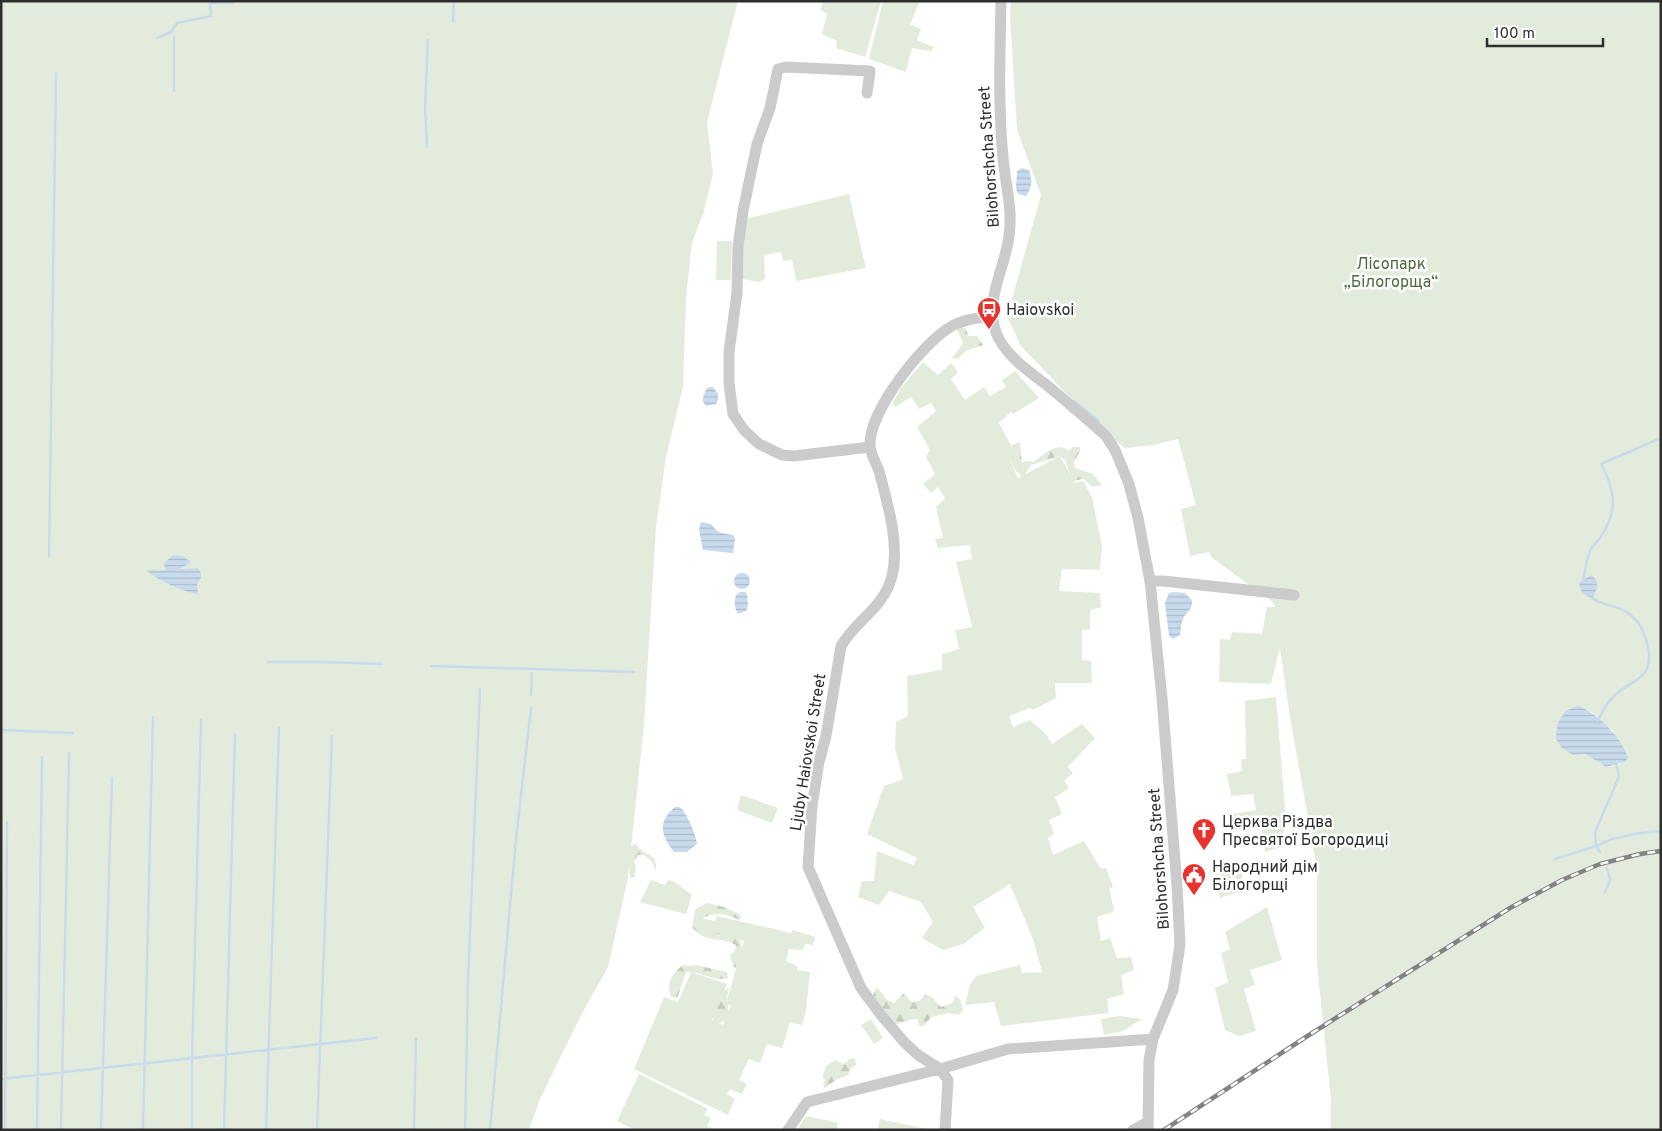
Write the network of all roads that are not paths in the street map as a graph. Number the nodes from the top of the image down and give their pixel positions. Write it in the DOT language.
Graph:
graph roads {
  1 [pos="1001,1"];
  2 [pos="867,93"];
  3 [pos="993,316"];
  4 [pos="870,446"];
  5 [pos="1150,581"];
  6 [pos="1294,595"];
  7 [pos="1153,1039"];
  8 [pos="940,1069"];
  9 [pos="1148,1126"];
  10 [pos="788,1130"];
  11 [pos="945,1130"];
  12 [pos="1133,1130"];
  1 -- 3 [label="street, Bilohorshcha Street"];
  2 -- 4 [label="street"];
  3 -- 4 [label="street"];
  3 -- 5 [label="street, Bilohorshcha Street"];
  4 -- 8 [label="street, Ljuby Haiovskoi Street"];
  5 -- 6 [label="street"];
  5 -- 7 [label="street, Bilohorshcha Street"];
  7 -- 8 [label="street"];
  7 -- 9 [label="street, Bilohorshcha Street"];
  8 -- 10 [label="street"];
  8 -- 11 [label="street"];
  9 -- 12 [label="street"];
}
